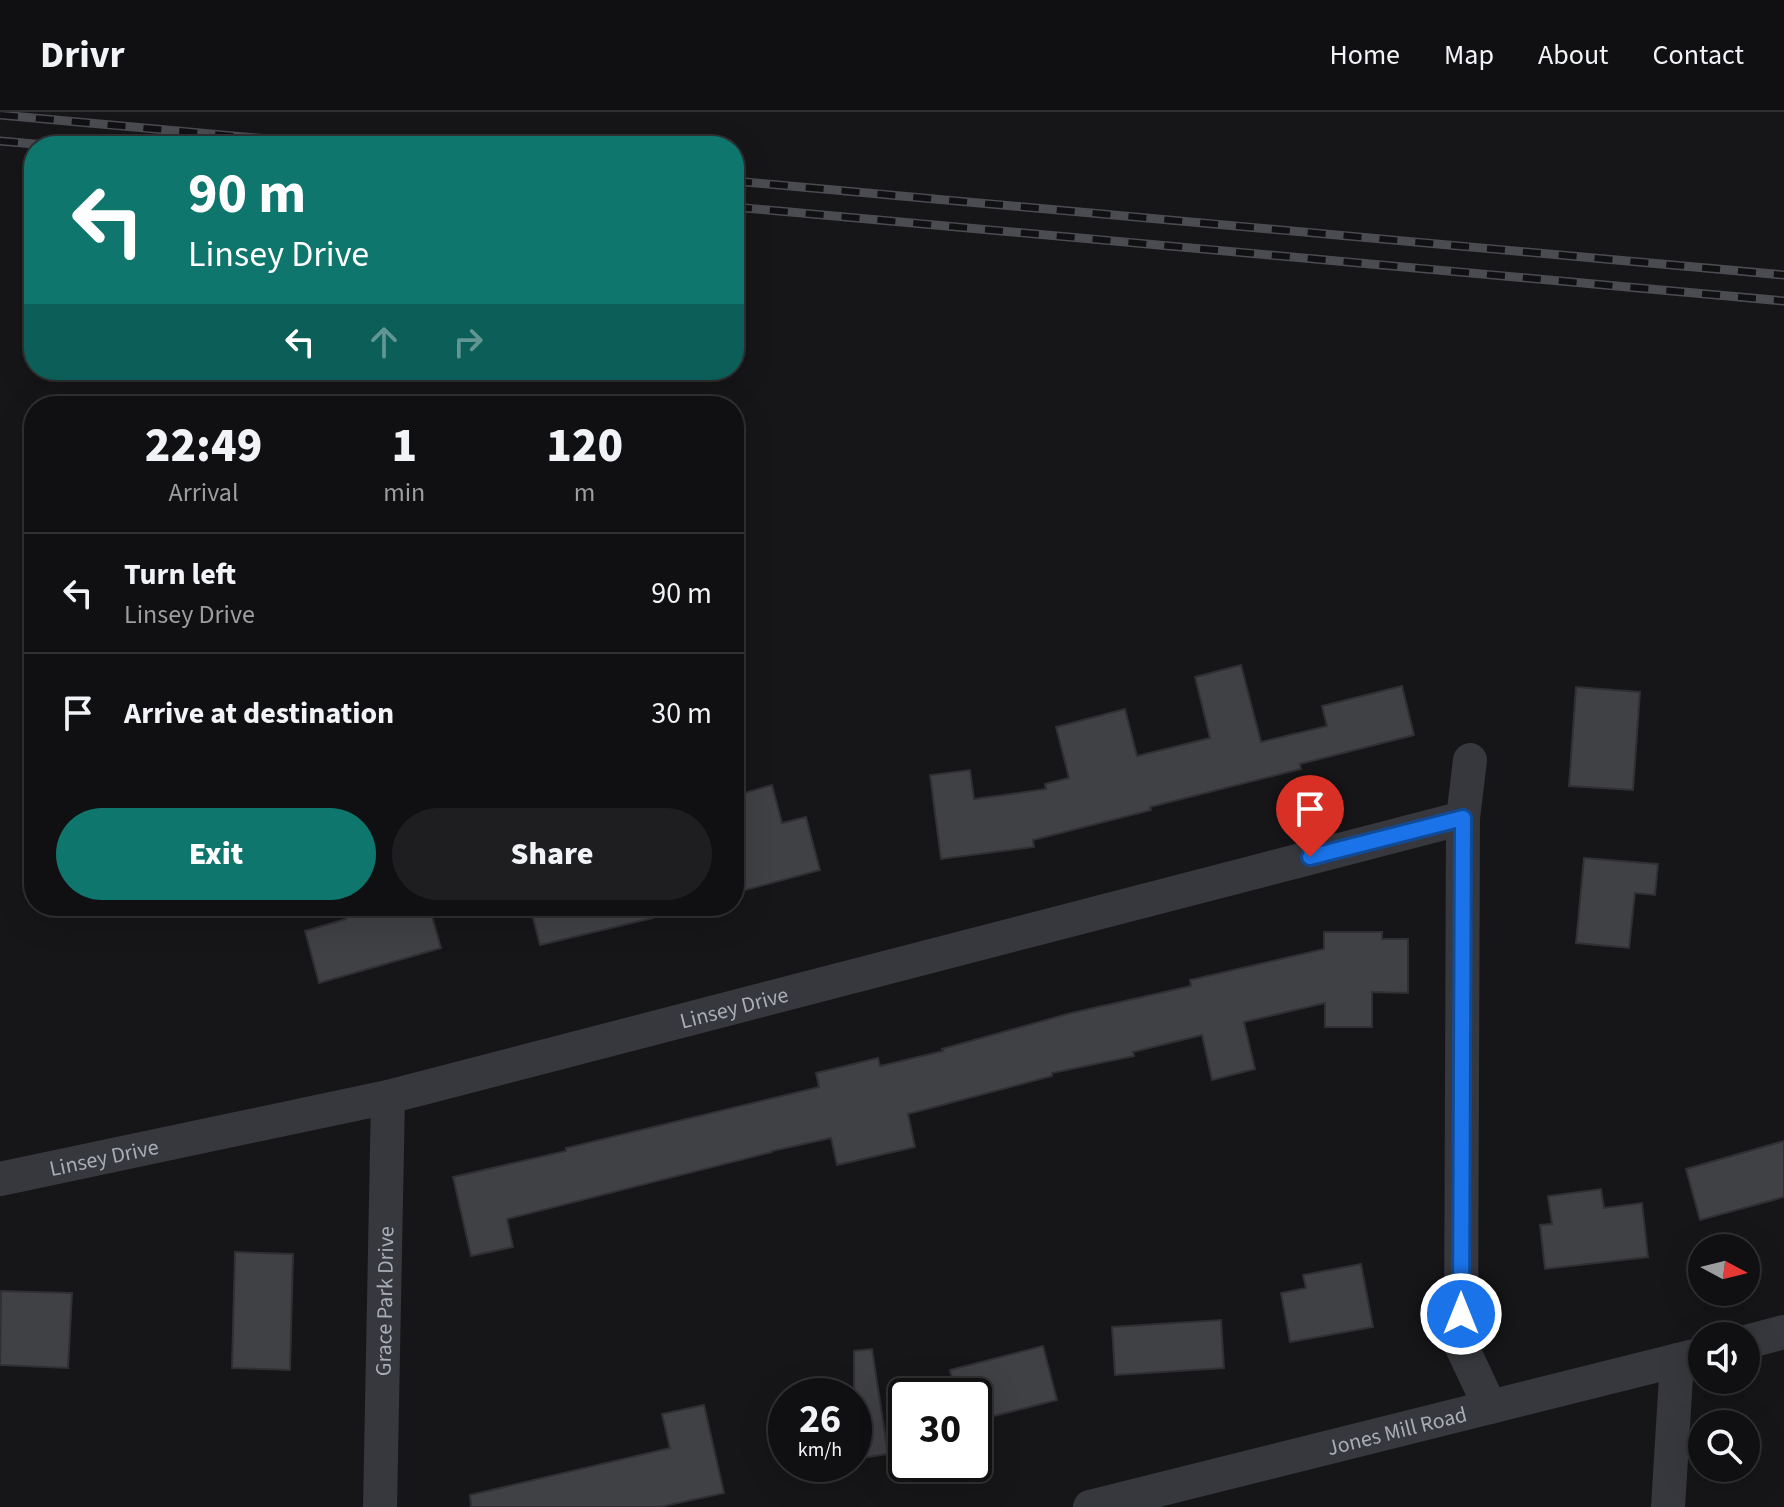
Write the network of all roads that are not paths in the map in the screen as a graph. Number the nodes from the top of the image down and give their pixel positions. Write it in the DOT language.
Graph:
graph roads {
  1 [pos="1470,760"];
  2 [pos="1463,818"];
  3 [pos="388,1097"];
  4 [pos="0,1179"];
  5 [pos="1784,1332"];
  6 [pos="1760,1338"];
  7 [pos="1688,1358"];
  8 [pos="1688,1371"];
  9 [pos="1490,1407"];
  10 [pos="380,1507"];
  11 [pos="1090,1507"];
  12 [pos="1668,1507"];
  1 -- 2 [label="street"];
  2 -- 3 [label="street, Linsey Drive"];
  2 -- 9 [label="street"];
  3 -- 4 [label="street, Linsey Drive"];
  3 -- 10 [label="street, Grace Park Drive"];
  5 -- 6 [label="street"];
  7 -- 9 [label="street, Jones Mill Road"];
  8 -- 12 [label="street"];
  9 -- 11 [label="street, Jones Mill Road"];
}
